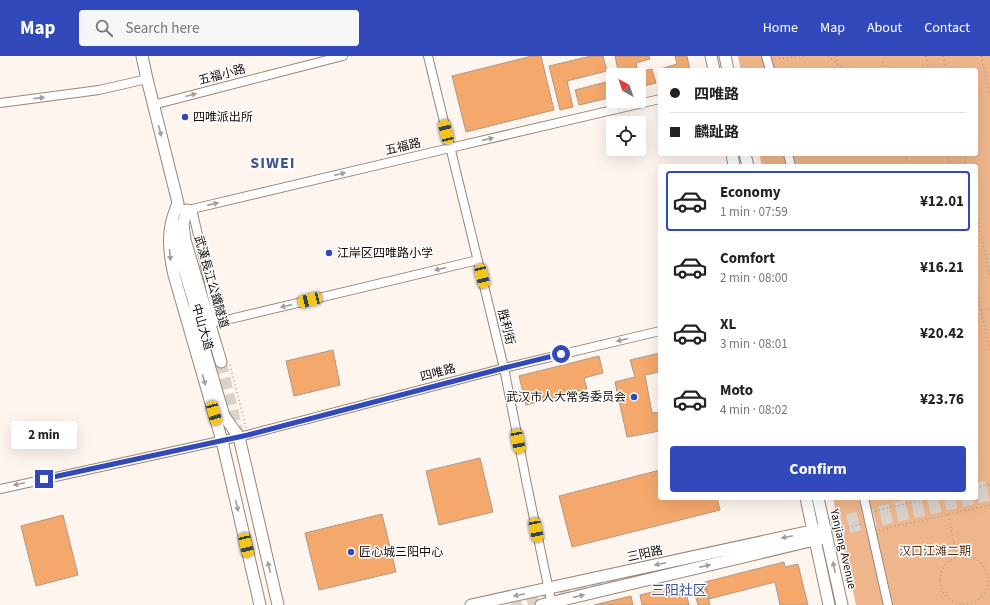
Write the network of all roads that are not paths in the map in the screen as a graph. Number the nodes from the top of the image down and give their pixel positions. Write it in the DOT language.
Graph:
graph roads {
  1 [pos="142,56"];
  2 [pos="343,56"];
  3 [pos="428,56"];
  4 [pos="711,56"];
  5 [pos="725,56"];
  6 [pos="767,58"];
  7 [pos="714,68"];
  8 [pos="728,68"];
  9 [pos="770,68"];
  10 [pos="147,79"];
  11 [pos="658,99"];
  12 [pos="0,103"];
  13 [pos="153,105"];
  14 [pos="450,148"];
  15 [pos="185,208"];
  16 [pos="478,260"];
  17 [pos="658,331"];
  18 [pos="224,361"];
  19 [pos="504,368"];
  20 [pos="243,436"];
  21 [pos="222,441"];
  22 [pos="0,489"];
  23 [pos="806,500"];
  24 [pos="819,500"];
  25 [pos="865,500"];
  26 [pos="829,532"];
  27 [pos="814,535"];
  28 [pos="548,588"];
  29 [pos="548,604"];
  30 [pos="260,605"];
  31 [pos="278,605"];
  32 [pos="471,605"];
  33 [pos="829,605"];
  34 [pos="842,605"];
  35 [pos="888,605"];
  1 -- 10 [label="main road, 中山大道"];
  13 -- 2 [label="street, 五福小路, one-way"];
  3 -- 14 [label="street, 胜利街"];
  4 -- 7 [label="main road"];
  5 -- 8 [label="main road"];
  6 -- 9 [label="street"];
  12 -- 10 [label="street, one-way"];
  10 -- 13 [label="main road, 中山大道"];
  14 -- 11 [label="street, 五福路, one-way"];
  13 -- 15 [label="main road, 中山大道, one-way"];
  15 -- 14 [label="street, 五福路, one-way"];
  14 -- 16 [label="street, 胜利街"];
  16 -- 15 [label="street, 中山大道, one-way"];
  15 -- 18 [label="main road, 武漢長江公鐵隧道"];
  15 -- 20 [label="main road, 中山大道"];
  15 -- 21 [label="main road, 中山大道, one-way"];
  16 -- 19 [label="street, 胜利街"];
  17 -- 19 [label="street, 四唯路, one-way"];
  19 -- 20 [label="street, 四唯路"];
  19 -- 28 [label="street, 胜利街"];
  20 -- 21 [label="street, 四唯路"];
  31 -- 20 [label="main road, 中山大道, one-way"];
  21 -- 22 [label="street, 四唯路, one-way"];
  21 -- 30 [label="main road, 中山大道, one-way"];
  23 -- 27 [label="main road"];
  24 -- 26 [label="main road, Yanjiang Avenue"];
  25 -- 35 [label="street"];
  26 -- 27 [label="main road, 三阳路"];
  34 -- 26 [label="main road, Yanjiang Avenue, one-way"];
  27 -- 28 [label="main road, 三阳路, one-way"];
  29 -- 27 [label="main road, 三阳路, one-way"];
  27 -- 33 [label="main road"];
  28 -- 29 [label="street, 胜利街"];
  28 -- 32 [label="main road, 三阳路, one-way"];
}
